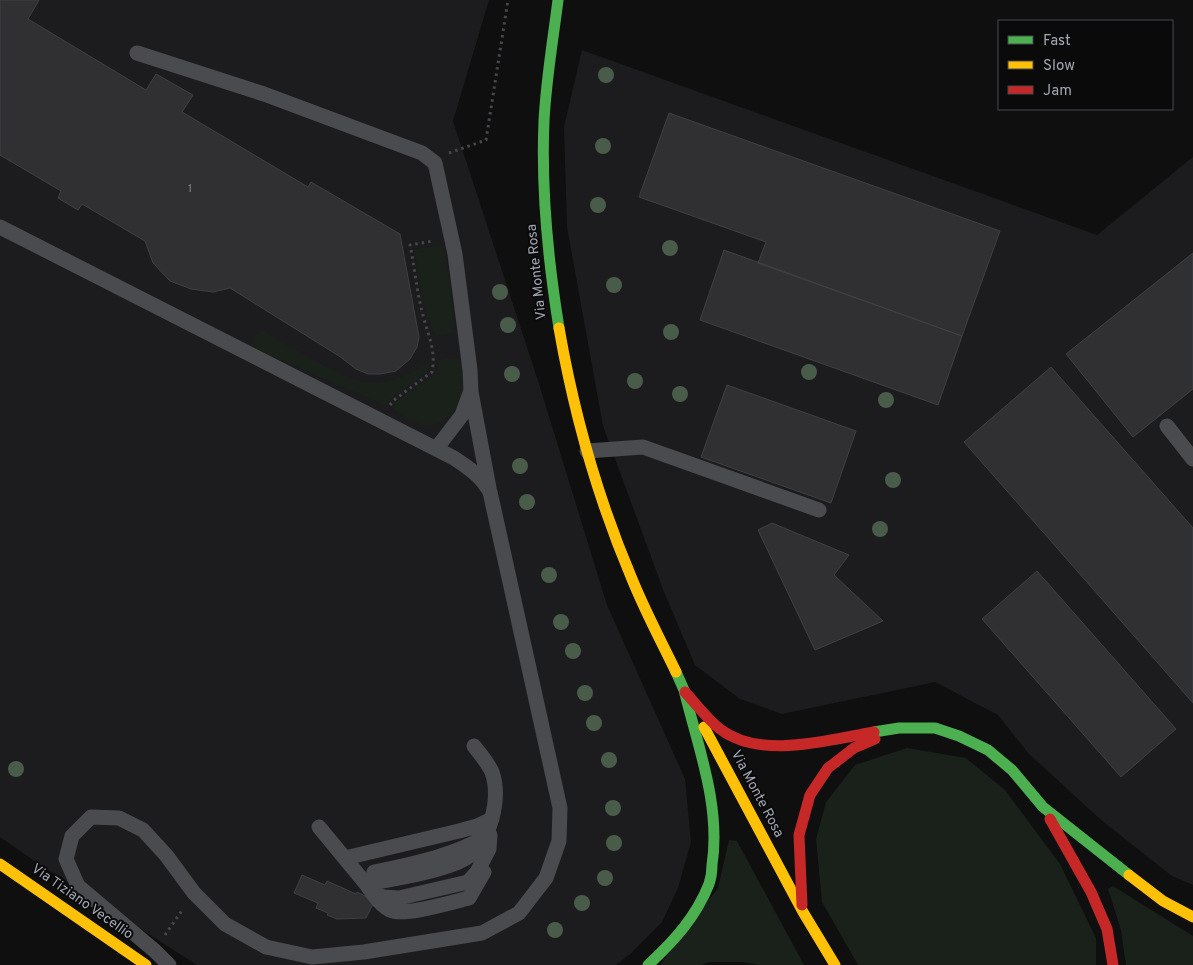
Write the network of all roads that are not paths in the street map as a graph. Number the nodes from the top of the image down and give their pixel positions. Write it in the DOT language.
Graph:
graph roads {
  1 [pos="558,0"];
  2 [pos="137,53"];
  3 [pos="0,227"];
  4 [pos="471,392"];
  5 [pos="1167,426"];
  6 [pos="436,449"];
  7 [pos="587,452"];
  8 [pos="1193,459"];
  9 [pos="490,492"];
  10 [pos="819,510"];
  11 [pos="684,690"];
  12 [pos="899,728"];
  13 [pos="474,746"];
  14 [pos="1043,807"];
  15 [pos="492,819"];
  16 [pos="319,827"];
  17 [pos="483,837"];
  18 [pos="0,864"];
  19 [pos="359,875"];
  20 [pos="803,912"];
  21 [pos="1193,916"];
  22 [pos="146,965"];
  23 [pos="169,965"];
  24 [pos="648,965"];
  25 [pos="835,965"];
  26 [pos="1113,965"];
  1 -- 7 [label="main road, Via Monte Rosa"];
  2 -- 4 [label="lane"];
  3 -- 6 [label="lane"];
  4 -- 6 [label="lane"];
  4 -- 9 [label="lane"];
  5 -- 8 [label="lane"];
  6 -- 9 [label="lane"];
  7 -- 10 [label="lane"];
  7 -- 11 [label="main road, Via Monte Rosa"];
  9 -- 23 [label="lane"];
  11 -- 12 [label="main road"];
  11 -- 20 [label="main road, Via Monte Rosa"];
  11 -- 24 [label="main road"];
  12 -- 14 [label="main road"];
  12 -- 20 [label="main road"];
  13 -- 15 [label="lane"];
  14 -- 21 [label="main road"];
  14 -- 26 [label="main road"];
  15 -- 17 [label="lane"];
  15 -- 17 [label="lane"];
  16 -- 19 [label="lane"];
  17 -- 19 [label="lane"];
  17 -- 19 [label="lane"];
  17 -- 19 [label="lane"];
  18 -- 22 [label="main road, Via Tiziano Vecellio"];
  20 -- 25 [label="main road, Via Monte Rosa"];
}
